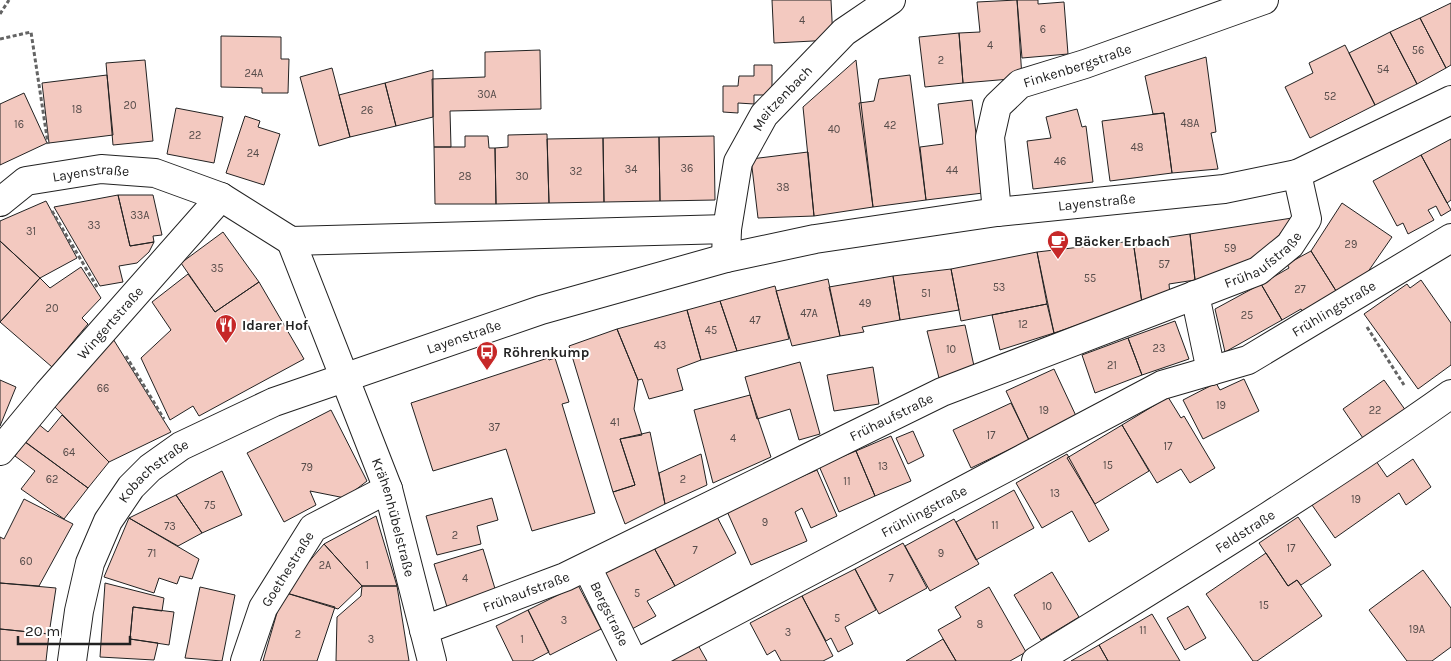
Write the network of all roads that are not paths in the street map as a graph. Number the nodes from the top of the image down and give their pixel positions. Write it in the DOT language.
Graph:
graph roads {
  1 [pos="891,0"];
  2 [pos="1264,0"];
  3 [pos="1451,100"];
  4 [pos="1297,174"];
  5 [pos="221,197"];
  6 [pos="0,202"];
  7 [pos="997,212"];
  8 [pos="726,229"];
  9 [pos="1451,238"];
  10 [pos="291,241"];
  11 [pos="726,258"];
  12 [pos="1195,295"];
  13 [pos="1211,371"];
  14 [pos="344,378"];
  15 [pos="1451,394"];
  16 [pos="0,451"];
  17 [pos="388,489"];
  18 [pos="587,567"];
  19 [pos="424,630"];
  20 [pos="72,661"];
  21 [pos="245,661"];
  22 [pos="432,661"];
  23 [pos="633,661"];
  24 [pos="641,661"];
  25 [pos="1036,661"];
  1 -- 8 [label="street, Meitzenbach"];
  2 -- 7 [label="street, Finkenbergstraße"];
  3 -- 4 [label="street, Layenstraße"];
  4 -- 7 [label="street, Layenstraße"];
  4 -- 12 [label="street, Frühaufstraße"];
  5 -- 6 [label="street, Layenstraße"];
  5 -- 10 [label="street, Layenstraße"];
  5 -- 16 [label="street, Wingertstraße"];
  7 -- 11 [label="street, Layenstraße"];
  8 -- 10 [label="street"];
  8 -- 11 [label="street"];
  9 -- 13 [label="street, Frühlingstraße"];
  10 -- 14 [label="street"];
  11 -- 14 [label="street, Layenstraße"];
  12 -- 13 [label="street"];
  12 -- 18 [label="street, Frühaufstraße"];
  13 -- 24 [label="street, Frühlingstraße"];
  14 -- 17 [label="street, Krähenhübelstraße"];
  14 -- 20 [label="street, Kobachstraße"];
  15 -- 25 [label="street, Feldstraße"];
  17 -- 19 [label="street, Krähenhübelstraße"];
  17 -- 21 [label="street, Goethestraße"];
  18 -- 19 [label="street, Frühaufstraße"];
  18 -- 23 [label="street, Bergstraße"];
  19 -- 22 [label="street, Krähenhübelstraße"];
}
